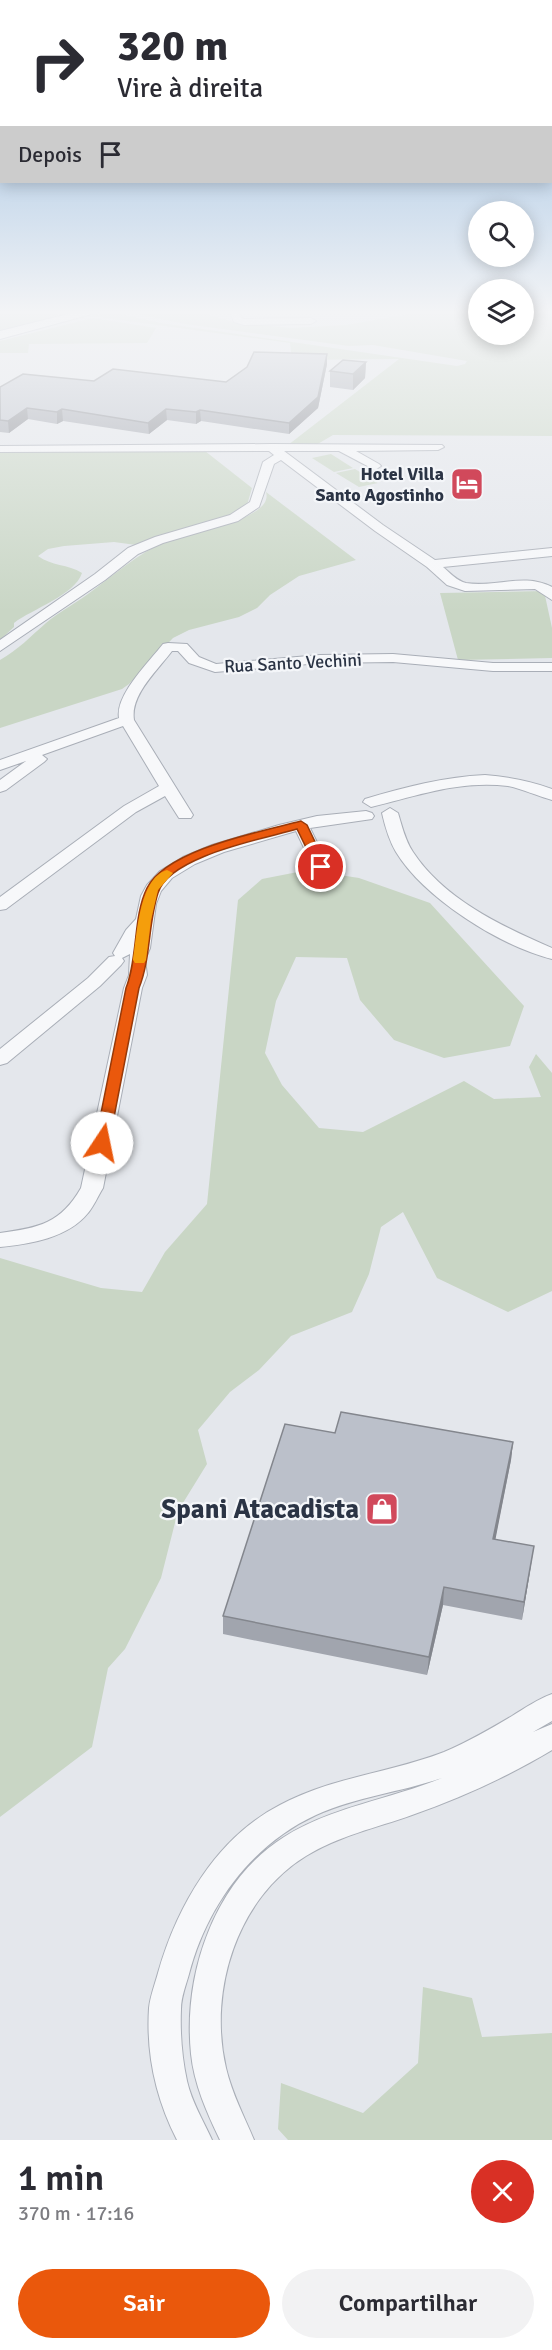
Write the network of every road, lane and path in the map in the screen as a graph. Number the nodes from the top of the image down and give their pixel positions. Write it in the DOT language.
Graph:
graph roads {
  1 [pos="340,447"];
  2 [pos="438,447"];
  3 [pos="0,449"];
  4 [pos="276,451"];
  5 [pos="375,466"];
  6 [pos="552,552"];
  7 [pos="432,564"];
  8 [pos="552,596"];
  9 [pos="0,647"];
  10 [pos="552,667"];
  11 [pos="127,720"];
  12 [pos="57,746"];
  13 [pos="0,765"];
  14 [pos="0,787"];
  15 [pos="167,788"];
  16 [pos="422,789"];
  17 [pos="552,795"];
  18 [pos="367,810"];
  19 [pos="390,812"];
  20 [pos="185,815"];
  21 [pos="308,823"];
  22 [pos="393,831"];
  23 [pos="321,867"];
  24 [pos="0,905"];
  25 [pos="552,954"];
  26 [pos="127,961"];
  27 [pos="0,1059"];
  28 [pos="0,1240"];
  29 [pos="552,1706"];
  30 [pos="552,1736"];
  31 [pos="195,2140"];
  32 [pos="237,2140"];
  1 -- 2 [label="street"];
  1 -- 4 [label="street"];
  1 -- 5 [label="street"];
  3 -- 4 [label="street"];
  4 -- 7 [label="street"];
  4 -- 9 [label="street"];
  6 -- 7 [label="street"];
  7 -- 8 [label="street"];
  10 -- 11 [label="street, Rua Santo Vechini"];
  11 -- 12 [label="street"];
  11 -- 15 [label="street"];
  12 -- 13 [label="street"];
  12 -- 14 [label="street"];
  15 -- 20 [label="street"];
  15 -- 24 [label="street"];
  16 -- 17 [label="street"];
  16 -- 18 [label="street"];
  16 -- 19 [label="street"];
  18 -- 19 [label="street"];
  18 -- 21 [label="street"];
  18 -- 22 [label="street"];
  19 -- 22 [label="street"];
  21 -- 23 [label="street"];
  21 -- 26 [label="street"];
  22 -- 25 [label="street"];
  26 -- 27 [label="street"];
  26 -- 28 [label="street"];
  29 -- 31 [label="street"];
  30 -- 32 [label="street"];
}
